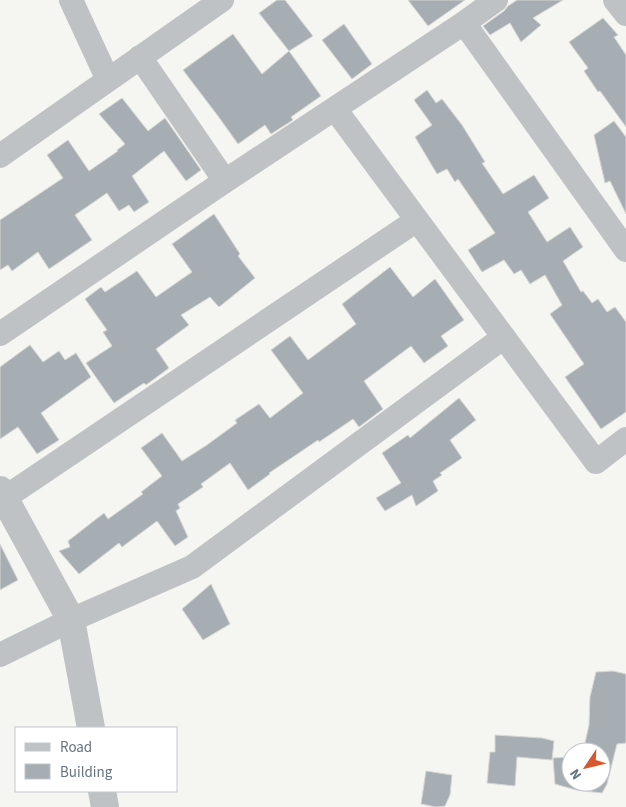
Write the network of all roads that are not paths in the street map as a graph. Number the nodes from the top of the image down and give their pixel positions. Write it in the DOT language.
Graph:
graph roads {
  1 [pos="71,0"];
  2 [pos="222,0"];
  3 [pos="496,0"];
  4 [pos="615,0"];
  5 [pos="626,14"];
  6 [pos="464,23"];
  7 [pos="140,57"];
  8 [pos="108,80"];
  9 [pos="335,108"];
  10 [pos="0,156"];
  11 [pos="225,181"];
  12 [pos="417,220"];
  13 [pos="626,250"];
  14 [pos="0,334"];
  15 [pos="504,337"];
  16 [pos="626,439"];
  17 [pos="2,497"];
  18 [pos="71,620"];
  19 [pos="0,655"];
  20 [pos="91,727"];
  21 [pos="102,792"];
  22 [pos="105,807"];
  1 -- 8 [label="street"];
  2 -- 7 [label="street"];
  3 -- 6 [label="street"];
  4 -- 5 [label="street"];
  6 -- 9 [label="street"];
  6 -- 13 [label="street"];
  7 -- 8 [label="street"];
  7 -- 11 [label="street"];
  8 -- 10 [label="street"];
  9 -- 11 [label="street"];
  9 -- 12 [label="street"];
  11 -- 14 [label="street"];
  12 -- 15 [label="street"];
  12 -- 17 [label="street"];
  15 -- 16 [label="street"];
  15 -- 18 [label="street"];
  17 -- 18 [label="street"];
  18 -- 19 [label="street"];
  18 -- 20 [label="street"];
  21 -- 22 [label="street"];
}
